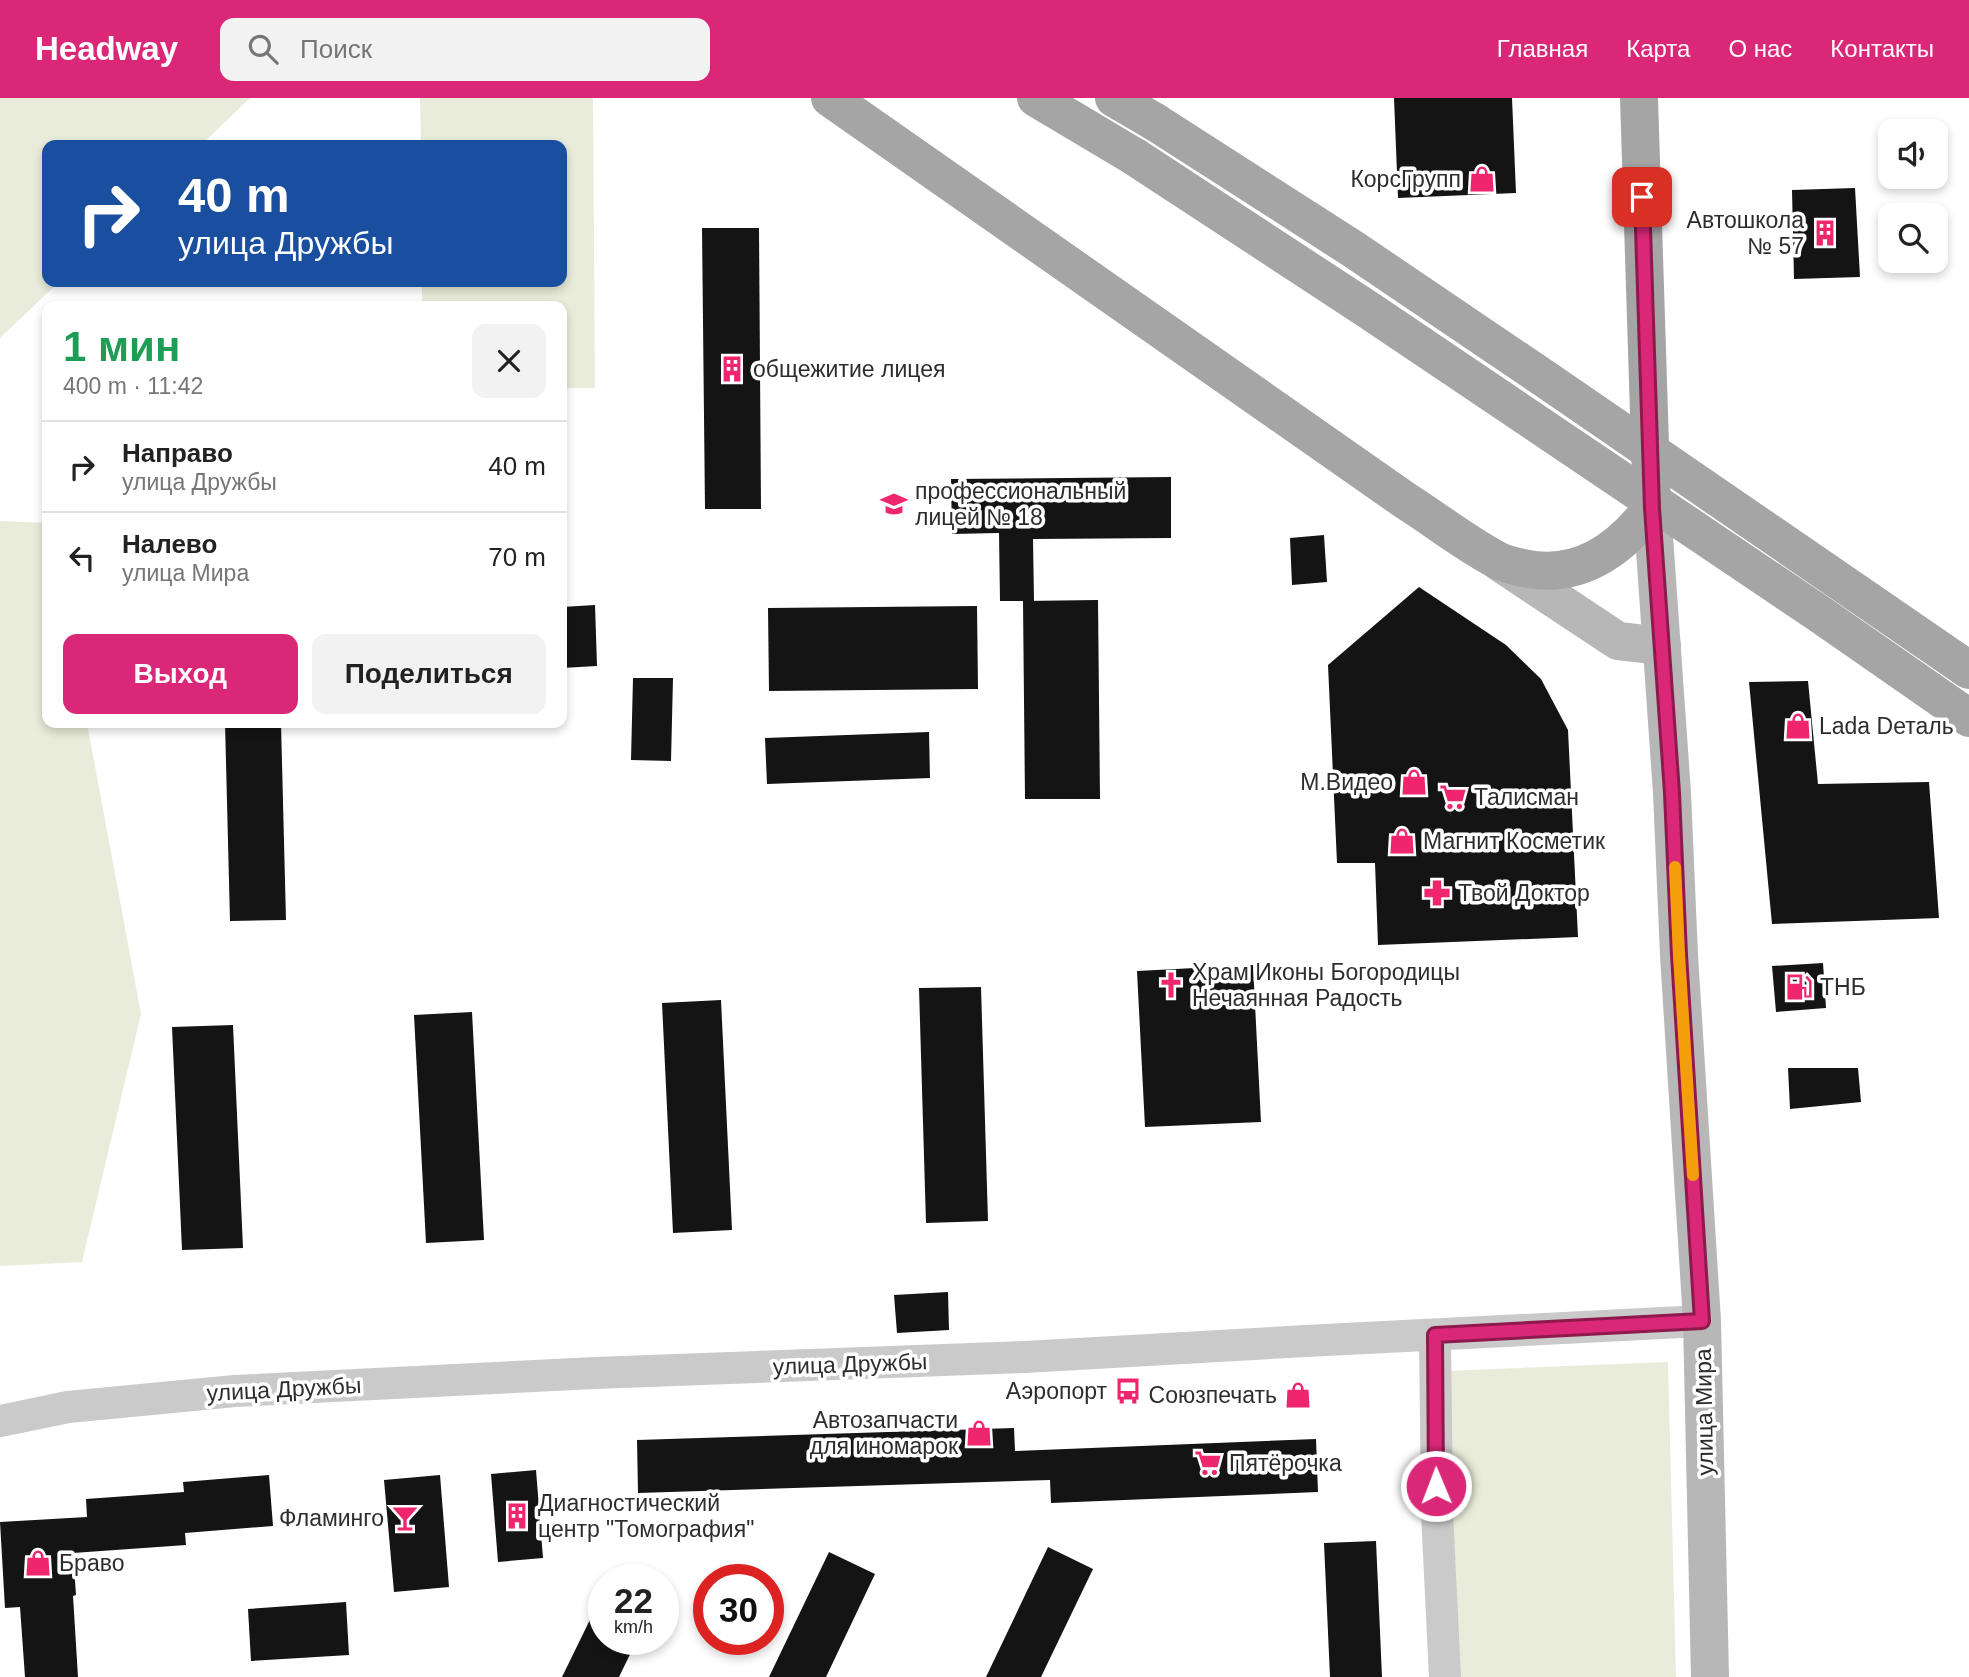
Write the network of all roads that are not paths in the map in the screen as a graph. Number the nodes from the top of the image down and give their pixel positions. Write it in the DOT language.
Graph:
graph roads {
  1 [pos="830,98"];
  2 [pos="1036,98"];
  3 [pos="1114,98"];
  4 [pos="1639,98"];
  5 [pos="1652,508"];
  6 [pos="1499,562"];
  7 [pos="1662,646"];
  8 [pos="1969,670"];
  9 [pos="1969,718"];
  10 [pos="1702,1321"];
  11 [pos="1435,1335"];
  12 [pos="0,1421"];
  13 [pos="1445,1677"];
  14 [pos="1710,1677"];
  1 -- 6 [label="main road"];
  2 -- 9 [label="main road, bridge"];
  3 -- 8 [label="main road, bridge"];
  4 -- 5 [label="main road, улица Мира"];
  5 -- 6 [label="main road"];
  5 -- 7 [label="main road, улица Мира"];
  6 -- 7 [label="main road"];
  7 -- 10 [label="main road, улица Мира"];
  10 -- 11 [label="street, улица Дружбы"];
  10 -- 14 [label="main road, улица Мира"];
  11 -- 12 [label="street, улица Дружбы"];
  11 -- 13 [label="street"];
}
